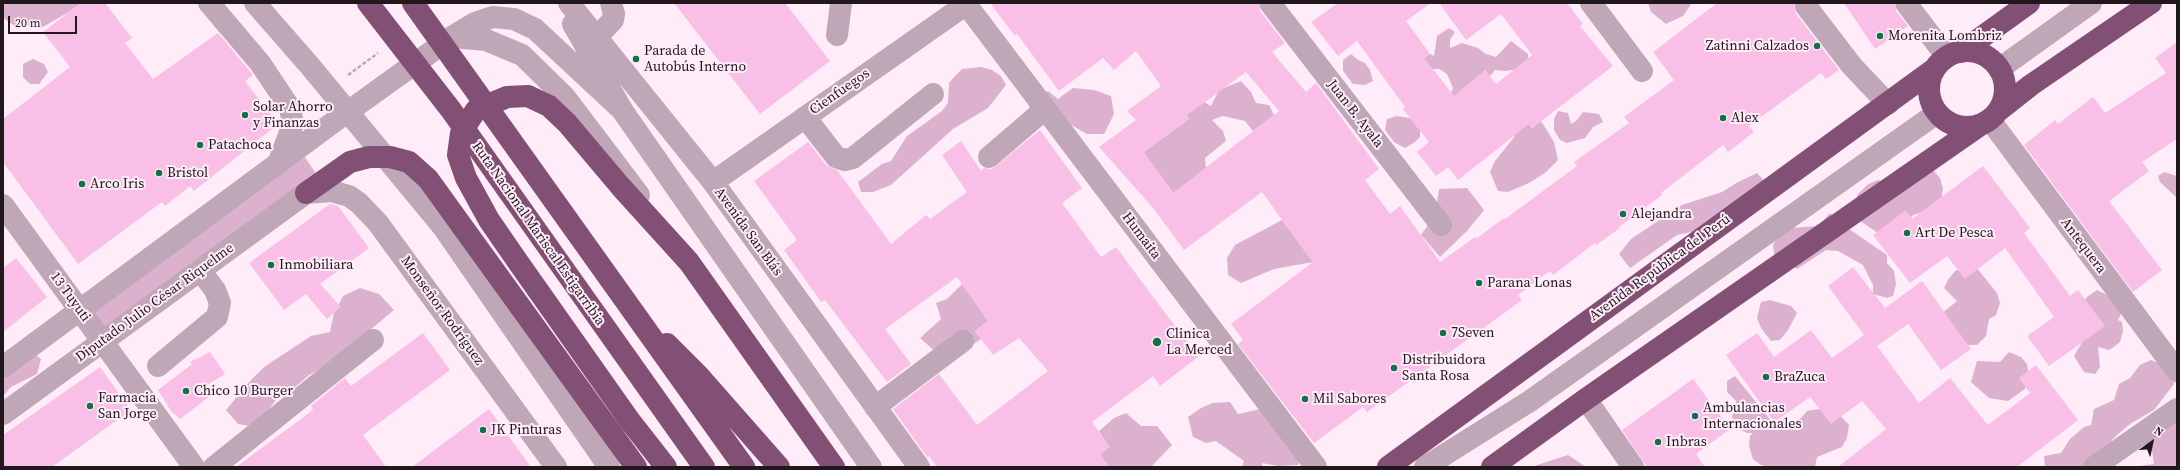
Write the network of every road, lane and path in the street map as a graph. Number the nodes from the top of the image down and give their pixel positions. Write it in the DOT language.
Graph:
graph roads {
  1 [pos="209,3"];
  2 [pos="254,3"];
  3 [pos="368,3"];
  4 [pos="413,3"];
  5 [pos="561,3"];
  6 [pos="569,3"];
  7 [pos="611,3"];
  8 [pos="841,3"];
  9 [pos="1270,3"];
  10 [pos="1591,3"];
  11 [pos="1906,3"];
  12 [pos="2029,3"];
  13 [pos="2091,3"];
  14 [pos="2151,3"];
  15 [pos="967,4"];
  16 [pos="1806,6"];
  17 [pos="838,35"];
  18 [pos="452,37"];
  19 [pos="597,37"];
  20 [pos="1947,60"];
  21 [pos="1999,70"];
  22 [pos="1642,71"];
  23 [pos="933,94"];
  24 [pos="1888,104"];
  25 [pos="1045,109"];
  26 [pos="622,110"];
  27 [pos="1937,113"];
  28 [pos="806,117"];
  29 [pos="1989,119"];
  30 [pos="989,157"];
  31 [pos="278,164"];
  32 [pos="713,182"];
  33 [pos="306,193"];
  34 [pos="3,205"];
  35 [pos="1441,225"];
  36 [pos="689,262"];
  37 [pos="200,270"];
  38 [pos="624,300"];
  39 [pos="80,311"];
  40 [pos="373,340"];
  41 [pos="963,341"];
  42 [pos="102,342"];
  43 [pos="158,366"];
  44 [pos="3,367"];
  45 [pos="2177,371"];
  46 [pos="1586,399"];
  47 [pos="1530,401"];
  48 [pos="875,407"];
  49 [pos="2177,408"];
  50 [pos="3,414"];
  51 [pos="194,467"];
  52 [pos="214,467"];
  53 [pos="556,467"];
  54 [pos="609,467"];
  55 [pos="636,467"];
  56 [pos="666,467"];
  57 [pos="704,467"];
  58 [pos="744,467"];
  59 [pos="779,467"];
  60 [pos="834,467"];
  61 [pos="872,467"];
  62 [pos="919,467"];
  63 [pos="1316,467"];
  64 [pos="1388,467"];
  65 [pos="1424,467"];
  66 [pos="1453,467"];
  67 [pos="1492,467"];
  68 [pos="1633,467"];
  69 [pos="2094,467"];
  1 -- 31 [label="street"];
  2 -- 54 [label="street"];
  3 -- 57 [label="highway, Ruta Nacional Mariscal Estigarribia"];
  4 -- 38 [label="highway"];
  5 -- 26 [label="street"];
  6 -- 19 [label="street, Avenida San Blás"];
  7 -- 19 [label="street"];
  8 -- 17 [label="street"];
  9 -- 35 [label="street, Juan B. Ayala"];
  10 -- 22 [label="street"];
  11 -- 20 [label="street"];
  12 -- 20 [label="highway, Avenida República del Perú"];
  13 -- 21 [label="street"];
  14 -- 29 [label="highway"];
  15 -- 25 [label="street, Humaita"];
  15 -- 28 [label="street, Cienfuegos"];
  16 -- 24 [label="street"];
  18 -- 26 [label="street"];
  18 -- 31 [label="street"];
  18 -- 36 [label="street"];
  19 -- 32 [label="street, Avenida San Blás"];
  20 -- 21 [label="highway"];
  20 -- 24 [label="highway, Avenida República del Perú"];
  20 -- 27 [label="highway"];
  21 -- 29 [label="highway"];
  23 -- 28 [label="street"];
  24 -- 64 [label="highway, Avenida República del Perú"];
  25 -- 30 [label="street"];
  25 -- 63 [label="street, Humaita"];
  26 -- 61 [label="street"];
  27 -- 29 [label="highway"];
  27 -- 47 [label="street"];
  28 -- 32 [label="street, Cienfuegos"];
  29 -- 45 [label="street, Antequera"];
  29 -- 46 [label="highway"];
  31 -- 39 [label="street"];
  32 -- 48 [label="street, Avenida San Blás"];
  33 -- 37 [label="street, Diputado Julio César Riquelme"];
  33 -- 53 [label="street, Monseñor Rodríguez"];
  33 -- 55 [label="highway"];
  34 -- 39 [label="street, 13 Tuyuti"];
  36 -- 56 [label="highway"];
  36 -- 60 [label="highway"];
  37 -- 42 [label="street, Diputado Julio César Riquelme"];
  37 -- 43 [label="street"];
  38 -- 58 [label="highway"];
  38 -- 59 [label="highway"];
  39 -- 42 [label="street, 13 Tuyuti"];
  39 -- 44 [label="street"];
  40 -- 52 [label="street"];
  41 -- 48 [label="street"];
  42 -- 50 [label="street, Diputado Julio César Riquelme"];
  42 -- 51 [label="street, 13 Tuyuti"];
  46 -- 67 [label="highway"];
  46 -- 68 [label="street"];
  47 -- 65 [label="street"];
  47 -- 66 [label="street"];
  48 -- 62 [label="street, Avenida San Blás"];
  49 -- 69 [label="street"];
}
